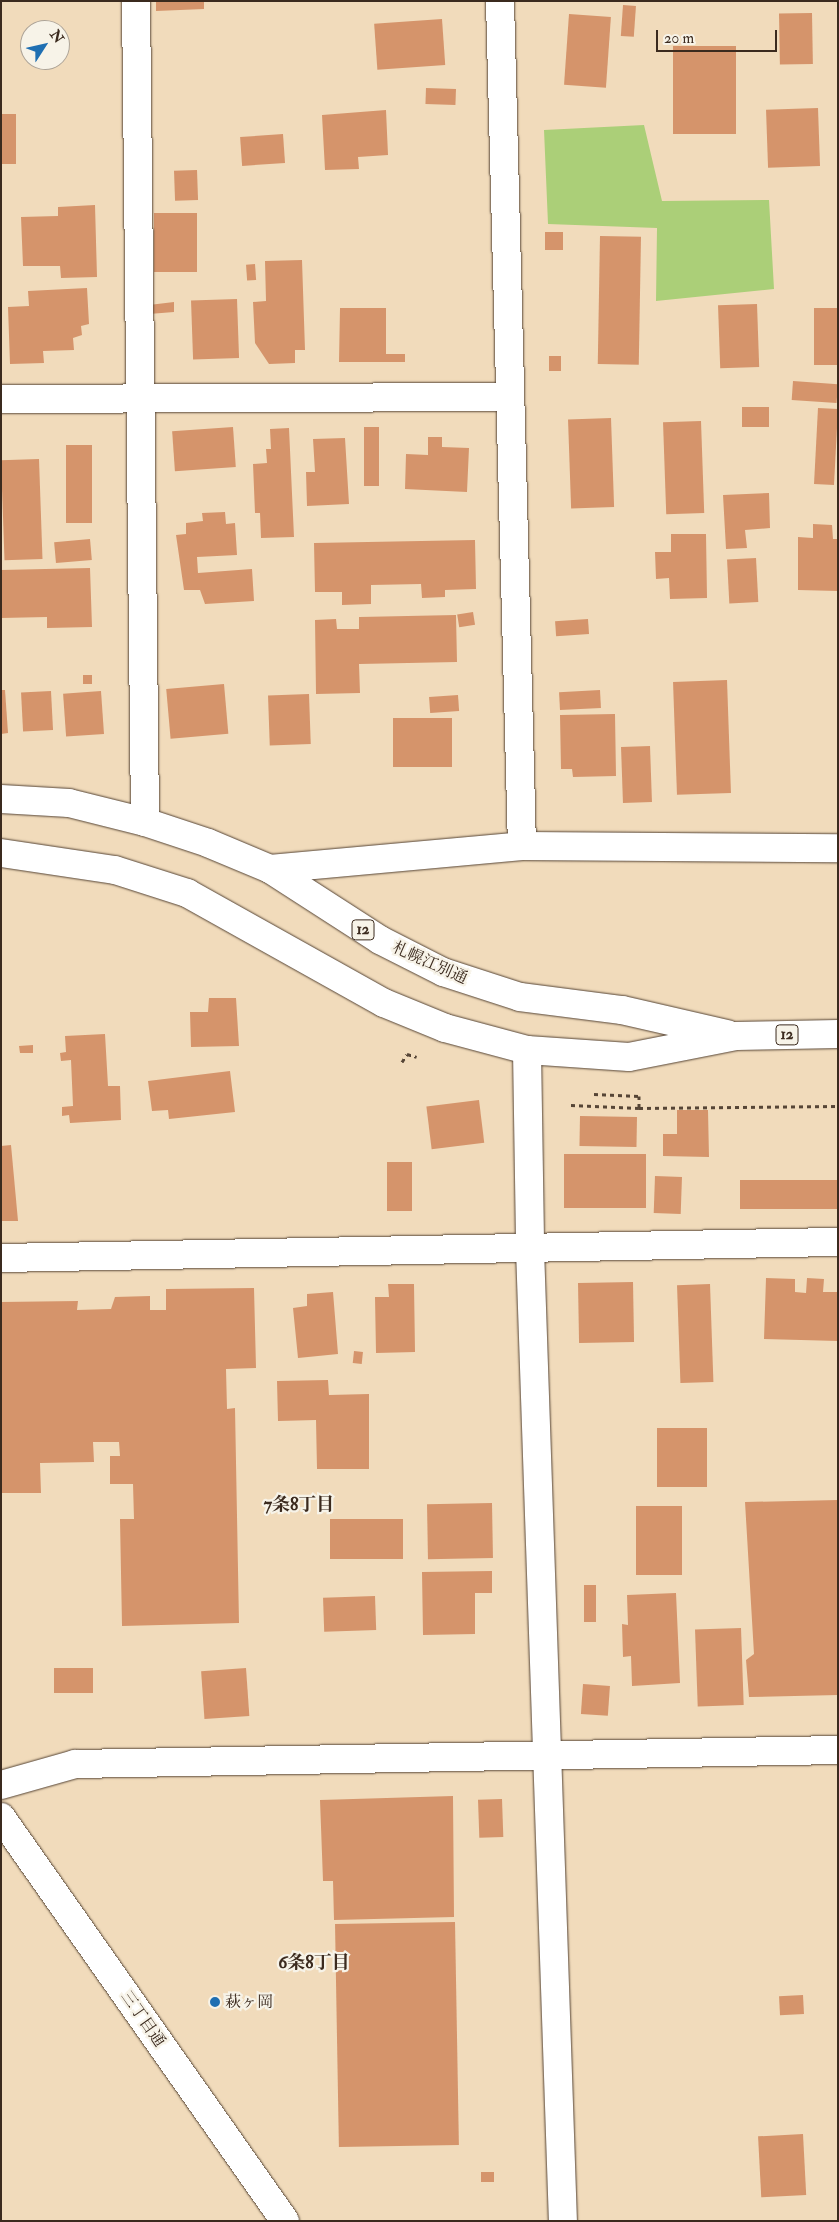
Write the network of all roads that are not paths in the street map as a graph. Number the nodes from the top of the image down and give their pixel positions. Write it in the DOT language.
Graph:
graph roads {
  1 [pos="136,1"];
  2 [pos="500,1"];
  3 [pos="510,397"];
  4 [pos="141,398"];
  5 [pos="1,399"];
  6 [pos="1,798"];
  7 [pos="145,822"];
  8 [pos="522,846"];
  9 [pos="838,848"];
  10 [pos="1,854"];
  11 [pos="270,869"];
  12 [pos="838,1034"];
  13 [pos="736,1036"];
  14 [pos="527,1050"];
  15 [pos="838,1242"];
  16 [pos="530,1249"];
  17 [pos="1,1258"];
  18 [pos="838,1750"];
  19 [pos="547,1754"];
  20 [pos="1,1785"];
  21 [pos="1,1817"];
  22 [pos="285,2221"];
  23 [pos="563,2221"];
  1 -- 4 [label="main road"];
  2 -- 3 [label="main road"];
  3 -- 4 [label="main road"];
  3 -- 8 [label="main road"];
  4 -- 5 [label="main road"];
  4 -- 7 [label="main road"];
  6 -- 7 [label="main road, 札幌江別通 / 12"];
  7 -- 11 [label="main road, 札幌江別通 / 12"];
  8 -- 9 [label="main road"];
  8 -- 11 [label="main road"];
  10 -- 14 [label="main road, 札幌江別通 / 12"];
  11 -- 13 [label="main road, 札幌江別通 / 12"];
  12 -- 13 [label="main road, 札幌江別通 / 12"];
  13 -- 14 [label="main road, 札幌江別通 / 12"];
  14 -- 16 [label="main road"];
  15 -- 16 [label="main road"];
  16 -- 17 [label="main road"];
  16 -- 19 [label="main road"];
  18 -- 19 [label="main road"];
  19 -- 20 [label="main road"];
  19 -- 23 [label="main road"];
  21 -- 22 [label="main road, 三丁目通"];
}
